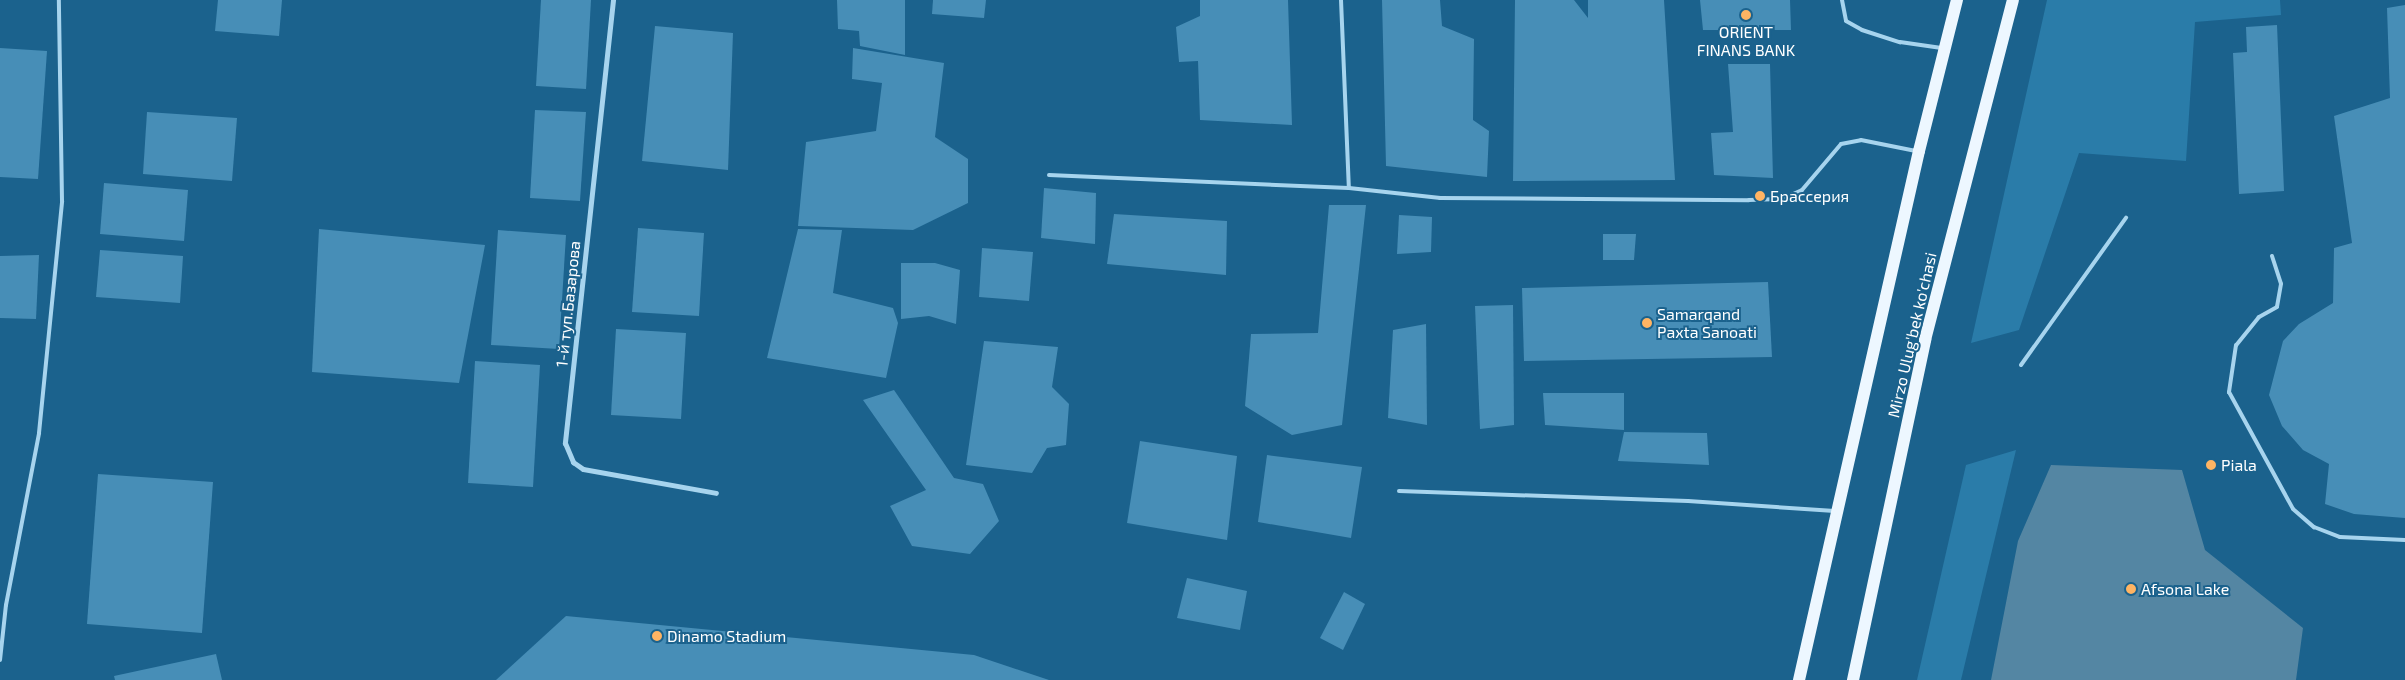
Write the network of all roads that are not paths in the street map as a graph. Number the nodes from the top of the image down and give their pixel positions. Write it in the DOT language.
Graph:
graph roads {
  1 [pos="59,0"];
  2 [pos="613,0"];
  3 [pos="1341,0"];
  4 [pos="1842,0"];
  5 [pos="1957,0"];
  6 [pos="2013,0"];
  7 [pos="1944,49"];
  8 [pos="1919,151"];
  9 [pos="1049,175"];
  10 [pos="1349,188"];
  11 [pos="2126,218"];
  12 [pos="2272,256"];
  13 [pos="2021,365"];
  14 [pos="1399,491"];
  15 [pos="716,492"];
  16 [pos="1837,511"];
  17 [pos="2405,540"];
  18 [pos="0,660"];
  19 [pos="1799,680"];
  20 [pos="1854,680"];
  1 -- 18 [label="lane"];
  2 -- 15 [label="street, 1-й туп.Базарова"];
  3 -- 10 [label="lane"];
  4 -- 7 [label="lane"];
  5 -- 7 [label="main road, Mirzo Ulug'bek ko'chasi"];
  6 -- 20 [label="main road, Mirzo Ulug'bek ko'chasi"];
  7 -- 8 [label="main road, Mirzo Ulug'bek ko'chasi"];
  8 -- 10 [label="lane"];
  8 -- 16 [label="main road, Mirzo Ulug'bek ko'chasi"];
  9 -- 10 [label="lane"];
  11 -- 13 [label="lane"];
  12 -- 17 [label="lane"];
  14 -- 16 [label="lane"];
  16 -- 19 [label="main road, Mirzo Ulug'bek ko'chasi"];
}
